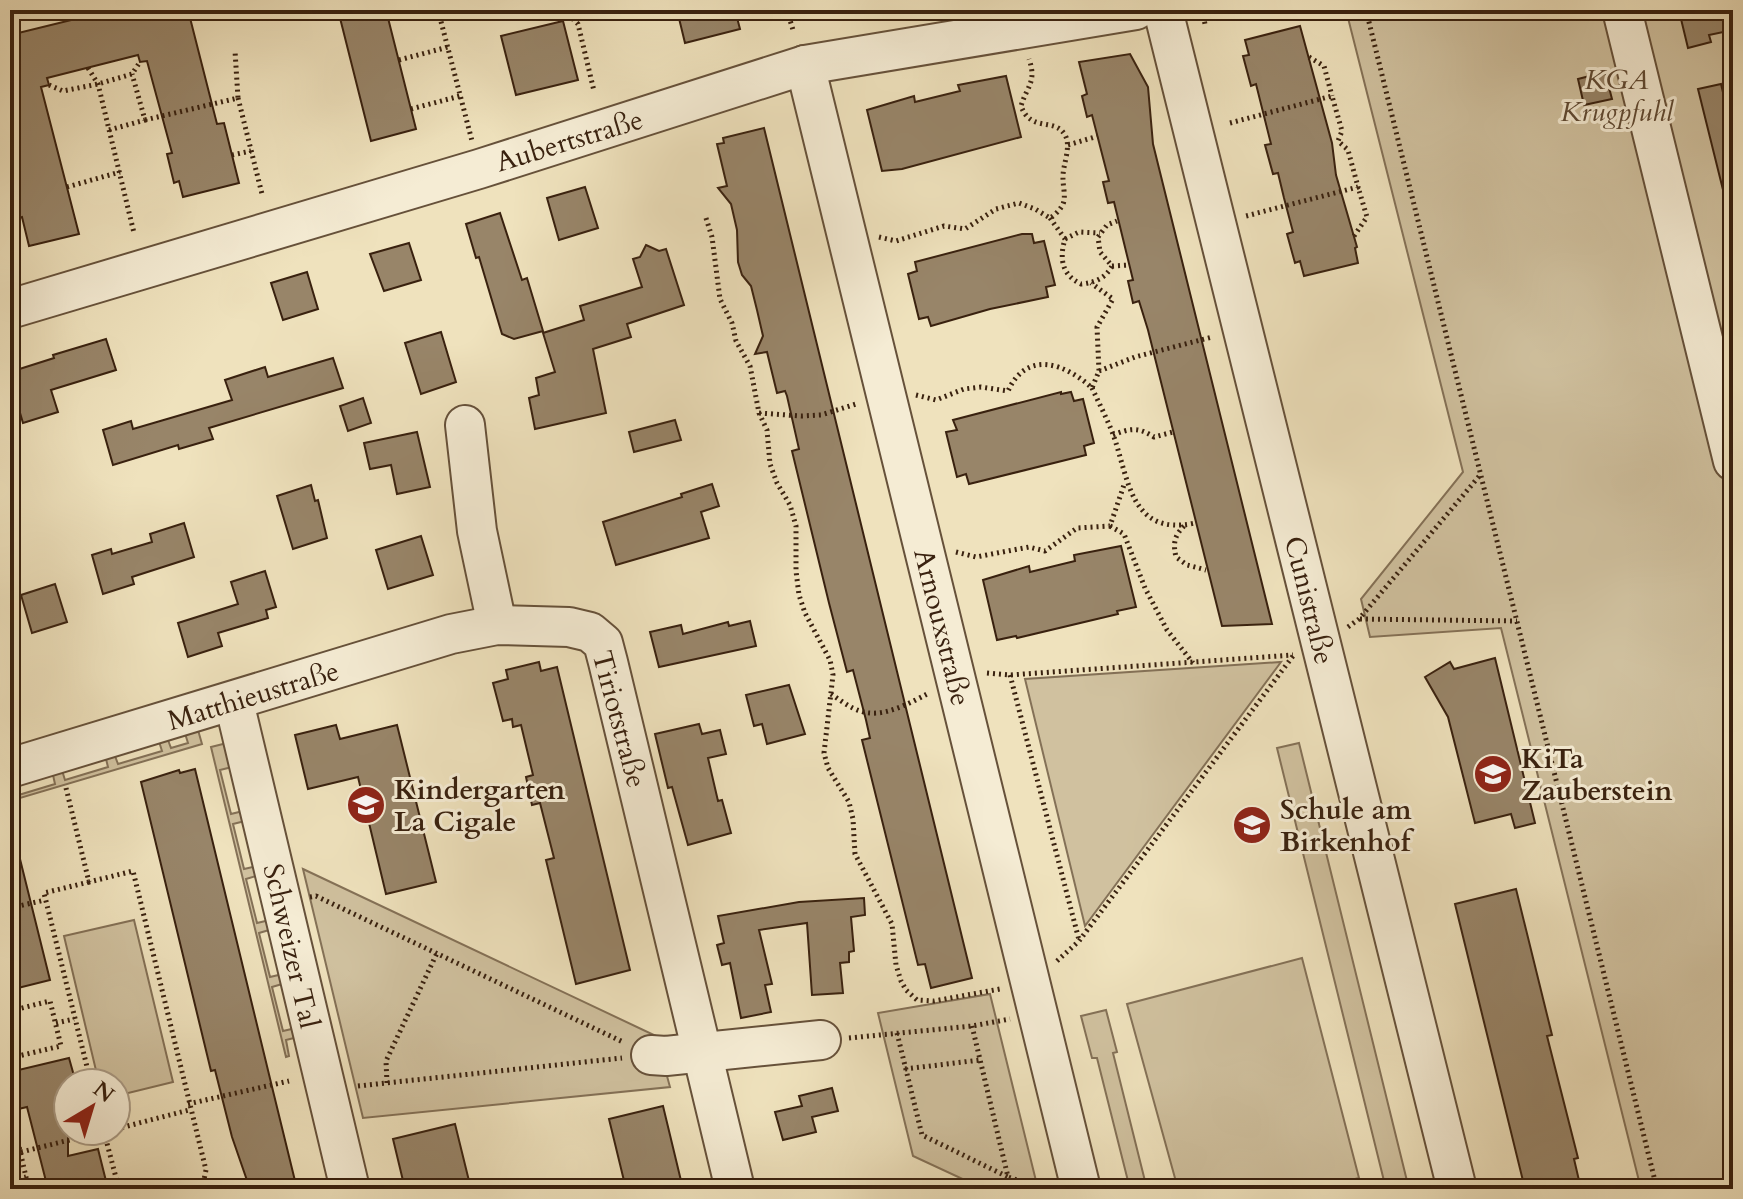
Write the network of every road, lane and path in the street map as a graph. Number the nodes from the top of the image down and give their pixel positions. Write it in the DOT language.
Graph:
graph roads {
  1 [pos="73,10"];
  2 [pos="403,10"];
  3 [pos="438,10"];
  4 [pos="553,10"];
  5 [pos="787,10"];
  6 [pos="1136,10"];
  7 [pos="1163,10"];
  8 [pos="1202,10"];
  9 [pos="1366,10"];
  10 [pos="1622,10"];
  11 [pos="568,11"];
  12 [pos="387,14"];
  13 [pos="526,18"];
  14 [pos="75,19"];
  15 [pos="1205,24"];
  16 [pos="793,30"];
  17 [pos="1013,30"];
  18 [pos="448,47"];
  19 [pos="235,51"];
  20 [pos="1309,57"];
  21 [pos="399,60"];
  22 [pos="140,62"];
  23 [pos="805,65"];
  24 [pos="88,68"];
  25 [pos="132,74"];
  26 [pos="98,84"];
  27 [pos="49,85"];
  28 [pos="594,91"];
  29 [pos="460,96"];
  30 [pos="1332,96"];
  31 [pos="238,98"];
  32 [pos="411,109"];
  33 [pos="145,120"];
  34 [pos="1230,123"];
  35 [pos="109,130"];
  36 [pos="1098,136"];
  37 [pos="1068,145"];
  38 [pos="251,151"];
  39 [pos="232,155"];
  40 [pos="479,169"];
  41 [pos="120,172"];
  42 [pos="67,187"];
  43 [pos="1358,187"];
  44 [pos="262,194"];
  45 [pos="1050,218"];
  46 [pos="1117,221"];
  47 [pos="1216,223"];
  48 [pos="134,233"];
  49 [pos="1100,233"];
  50 [pos="847,236"];
  51 [pos="1354,236"];
  52 [pos="1065,239"];
  53 [pos="1129,265"];
  54 [pos="1112,266"];
  55 [pos="1091,283"];
  56 [pos="10,309"];
  57 [pos="1242,329"];
  58 [pos="1099,371"];
  59 [pos="1092,388"];
  60 [pos="886,395"];
  61 [pos="759,413"];
  62 [pos="465,425"];
  63 [pos="1173,432"];
  64 [pos="1113,435"];
  65 [pos="1733,461"];
  66 [pos="1481,474"];
  67 [pos="1125,482"];
  68 [pos="1195,523"];
  69 [pos="1184,525"];
  70 [pos="1110,526"];
  71 [pos="926,558"];
  72 [pos="1206,570"];
  73 [pos="1359,619"];
  74 [pos="1517,621"];
  75 [pos="497,625"];
  76 [pos="1307,650"];
  77 [pos="1193,663"];
  78 [pos="955,675"];
  79 [pos="1010,675"];
  80 [pos="831,694"];
  81 [pos="234,702"];
  82 [pos="10,768"];
  83 [pos="66,788"];
  84 [pos="89,882"];
  85 [pos="305,898"];
  86 [pos="45,900"];
  87 [pos="10,908"];
  88 [pos="1079,941"];
  89 [pos="437,953"];
  90 [pos="10,1011"];
  91 [pos="1038,1014"];
  92 [pos="74,1019"];
  93 [pos="56,1023"];
  94 [pos="972,1026"];
  95 [pos="897,1033"];
  96 [pos="821,1040"];
  97 [pos="702,1051"];
  98 [pos="651,1055"];
  99 [pos="10,1058"];
  100 [pos="980,1060"];
  101 [pos="87,1067"];
  102 [pos="905,1069"];
  103 [pos="289,1081"];
  104 [pos="387,1083"];
  105 [pos="351,1087"];
  106 [pos="189,1107"];
  107 [pos="132,1124"];
  108 [pos="10,1130"];
  109 [pos="52,1144"];
  110 [pos="108,1147"];
  111 [pos="21,1152"];
  112 [pos="1008,1177"];
  113 [pos="10,1181"];
  114 [pos="119,1189"];
  115 [pos="202,1189"];
  116 [pos="350,1189"];
  117 [pos="735,1189"];
  118 [pos="1043,1189"];
  119 [pos="1081,1189"];
  120 [pos="1457,1189"];
  121 [pos="1657,1189"];
  1 -- 14 [label="path"];
  2 -- 12 [label="path"];
  3 -- 18 [label="path"];
  4 -- 13 [label="path"];
  5 -- 16 [label="path"];
  6 -- 17 [label="street, Aubertstraße"];
  7 -- 47 [label="street, Cunistraße"];
  8 -- 15 [label="path"];
  9 -- 66 [label="path"];
  10 -- 65 [label="street"];
  11 -- 28 [label="path"];
  17 -- 23 [label="street, Aubertstraße"];
  17 -- 37 [label="path"];
  18 -- 21 [label="path"];
  18 -- 29 [label="path"];
  19 -- 31 [label="path"];
  20 -- 30 [label="path"];
  22 -- 25 [label="path"];
  23 -- 40 [label="street, Aubertstraße"];
  23 -- 50 [label="street, Arnouxstraße"];
  24 -- 26 [label="path"];
  25 -- 26 [label="path"];
  25 -- 33 [label="path"];
  26 -- 27 [label="path"];
  26 -- 35 [label="path"];
  29 -- 32 [label="path"];
  29 -- 40 [label="path"];
  30 -- 34 [label="path"];
  30 -- 43 [label="path"];
  31 -- 33 [label="path"];
  31 -- 38 [label="path"];
  33 -- 35 [label="path"];
  35 -- 41 [label="path"];
  36 -- 37 [label="path"];
  37 -- 45 [label="path"];
  38 -- 39 [label="path"];
  38 -- 44 [label="path"];
  40 -- 56 [label="street, Aubertstraße"];
  41 -- 42 [label="path"];
  41 -- 48 [label="path"];
  43 -- 47 [label="path"];
  43 -- 51 [label="path"];
  45 -- 50 [label="path"];
  45 -- 52 [label="path"];
  46 -- 49 [label="path"];
  47 -- 57 [label="street, Cunistraße"];
  49 -- 52 [label="path"];
  49 -- 54 [label="path"];
  50 -- 60 [label="street, Arnouxstraße"];
  52 -- 55 [label="path"];
  53 -- 54 [label="path"];
  54 -- 55 [label="path"];
  55 -- 58 [label="path"];
  57 -- 58 [label="path"];
  57 -- 76 [label="street, Cunistraße"];
  58 -- 59 [label="path"];
  59 -- 60 [label="path"];
  59 -- 64 [label="path"];
  60 -- 61 [label="path"];
  60 -- 71 [label="street, Arnouxstraße"];
  62 -- 75 [label="street"];
  63 -- 64 [label="path"];
  64 -- 67 [label="path"];
  66 -- 73 [label="path"];
  66 -- 74 [label="path"];
  67 -- 69 [label="path"];
  67 -- 70 [label="path"];
  68 -- 69 [label="path"];
  69 -- 72 [label="path"];
  70 -- 71 [label="path"];
  70 -- 77 [label="path"];
  71 -- 78 [label="street, Arnouxstraße"];
  73 -- 74 [label="path"];
  73 -- 76 [label="path"];
  74 -- 121 [label="path"];
  75 -- 81 [label="street, Matthieustraße"];
  75 -- 97 [label="street, Tiriotstraße"];
  76 -- 77 [label="path"];
  76 -- 120 [label="street, Cunistraße"];
  77 -- 79 [label="path"];
  78 -- 79 [label="path"];
  78 -- 80 [label="path"];
  78 -- 91 [label="street, Arnouxstraße"];
  79 -- 88 [label="path"];
  81 -- 82 [label="street, Matthieustraße"];
  81 -- 116 [label="street, Schweizer Tal"];
  83 -- 84 [label="path"];
  84 -- 86 [label="path"];
  84 -- 106 [label="path"];
  85 -- 89 [label="path"];
  86 -- 87 [label="path"];
  86 -- 92 [label="path"];
  89 -- 98 [label="path"];
  89 -- 104 [label="path"];
  90 -- 93 [label="path"];
  91 -- 94 [label="path"];
  91 -- 119 [label="street, Arnouxstraße"];
  92 -- 93 [label="path"];
  92 -- 101 [label="path"];
  93 -- 99 [label="path"];
  94 -- 95 [label="path"];
  94 -- 100 [label="path"];
  95 -- 96 [label="path"];
  95 -- 102 [label="path"];
  96 -- 97 [label="street"];
  97 -- 98 [label="street"];
  97 -- 117 [label="street, Tiriotstraße"];
  98 -- 104 [label="path"];
  100 -- 102 [label="path"];
  100 -- 112 [label="path"];
  102 -- 112 [label="path"];
  103 -- 106 [label="path"];
  104 -- 105 [label="path"];
  106 -- 107 [label="path"];
  106 -- 115 [label="path"];
  108 -- 111 [label="path"];
  109 -- 111 [label="path"];
  110 -- 114 [label="path"];
  111 -- 113 [label="path"];
  112 -- 118 [label="path"];
}
